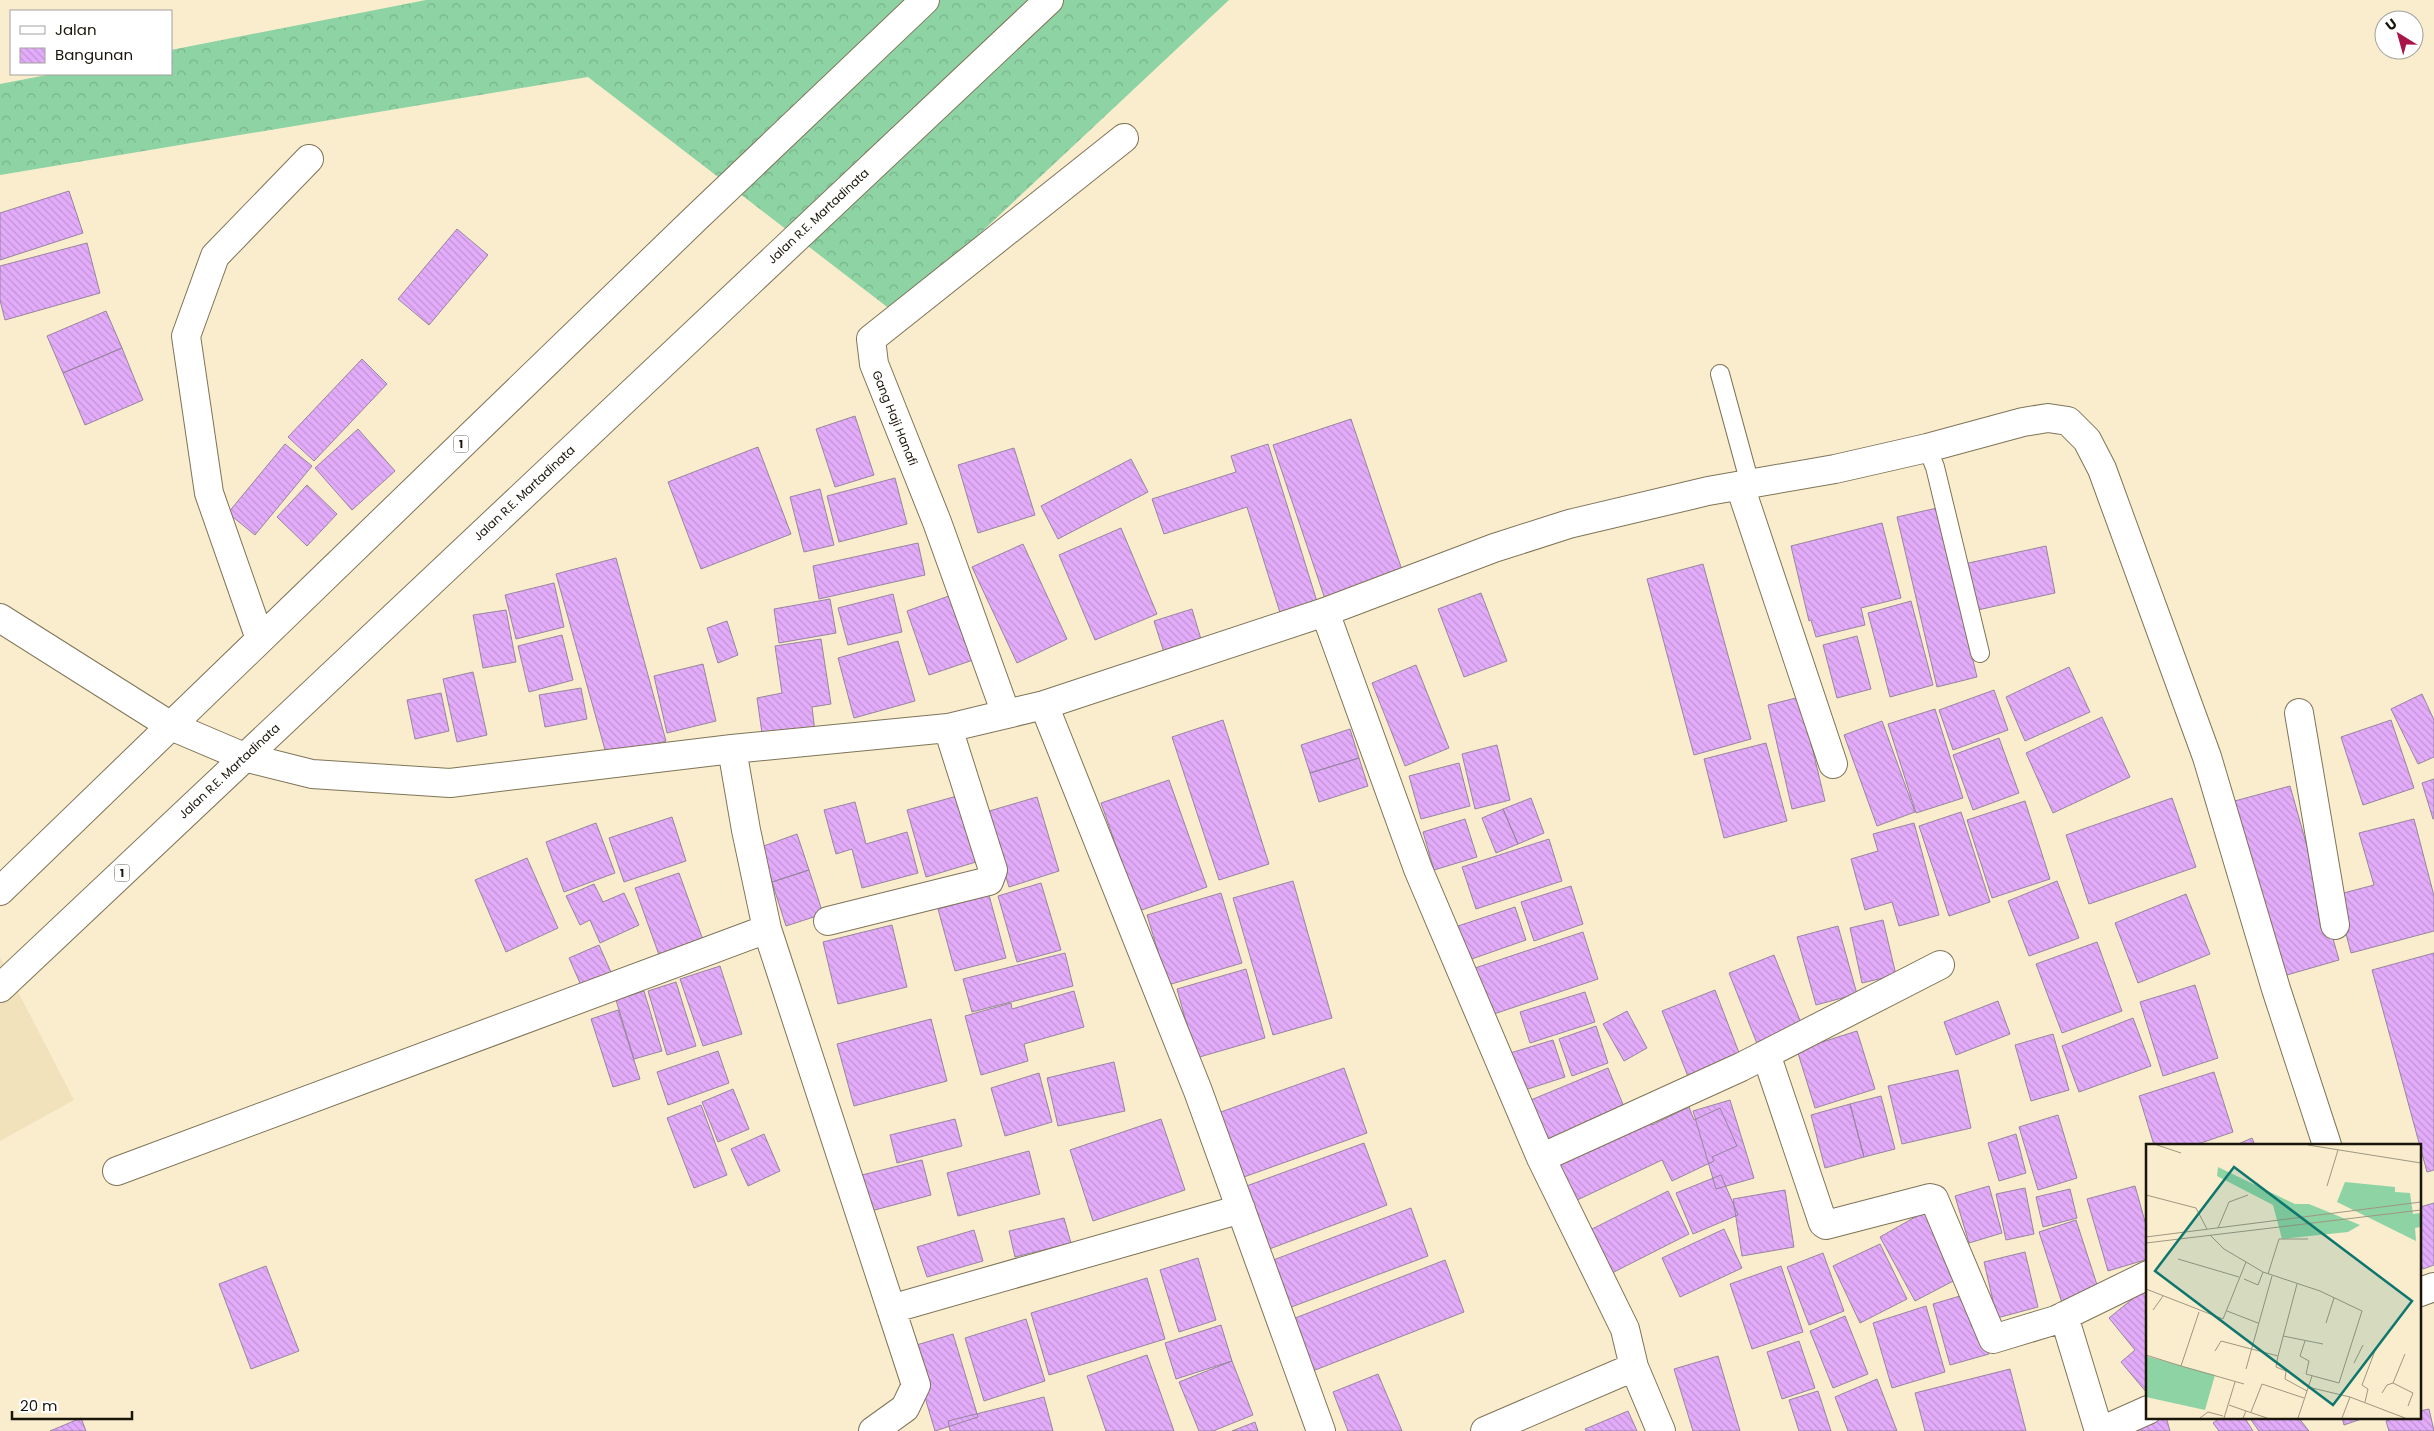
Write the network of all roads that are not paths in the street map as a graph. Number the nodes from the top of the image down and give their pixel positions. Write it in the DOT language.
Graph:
graph roads {
  1 [pos="925,0"];
  2 [pos="1049,0"];
  3 [pos="1124,138"];
  4 [pos="309,159"];
  5 [pos="1720,374"];
  6 [pos="1927,448"];
  7 [pos="1745,485"];
  8 [pos="1325,612"];
  9 [pos="0,618"];
  10 [pos="260,639"];
  11 [pos="1980,653"];
  12 [pos="1044,704"];
  13 [pos="2299,713"];
  14 [pos="1006,714"];
  15 [pos="171,726"];
  16 [pos="948,728"];
  17 [pos="732,749"];
  18 [pos="244,757"];
  19 [pos="1833,764"];
  20 [pos="0,891"];
  21 [pos="828,921"];
  22 [pos="2335,925"];
  23 [pos="767,929"];
  24 [pos="1940,965"];
  25 [pos="0,988"];
  26 [pos="1766,1054"];
  27 [pos="2327,1144"];
  28 [pos="1541,1158"];
  29 [pos="117,1171"];
  30 [pos="1241,1209"];
  31 [pos="2146,1277"];
  32 [pos="2434,1287"];
  33 [pos="2422,1291"];
  34 [pos="891,1309"];
  35 [pos="2064,1316"];
  36 [pos="1634,1367"];
  37 [pos="2146,1411"];
  38 [pos="873,1431"];
  39 [pos="1322,1431"];
  40 [pos="1485,1431"];
  41 [pos="1661,1431"];
  42 [pos="2100,1431"];
  1 -- 10 [label="main road, 1"];
  2 -- 18 [label="main road, Jalan R.E. Martadinata / 1"];
  3 -- 14 [label="main road, Gang Haji Hanafi"];
  4 -- 10 [label="main road"];
  5 -- 7 [label="lane"];
  6 -- 7 [label="main road"];
  6 -- 11 [label="lane"];
  6 -- 27 [label="main road"];
  7 -- 8 [label="main road"];
  7 -- 19 [label="main road"];
  8 -- 12 [label="main road"];
  8 -- 28 [label="main road"];
  9 -- 15 [label="main road"];
  10 -- 15 [label="main road, 1"];
  12 -- 14 [label="main road"];
  12 -- 30 [label="main road"];
  13 -- 22 [label="main road"];
  14 -- 16 [label="main road"];
  15 -- 18 [label="main road"];
  15 -- 20 [label="main road, 1"];
  16 -- 17 [label="main road"];
  16 -- 21 [label="main road"];
  17 -- 18 [label="main road"];
  17 -- 23 [label="main road"];
  18 -- 25 [label="main road, Jalan R.E. Martadinata / 1"];
  23 -- 29 [label="main road"];
  23 -- 34 [label="main road"];
  24 -- 26 [label="main road"];
  26 -- 28 [label="main road"];
  26 -- 35 [label="main road"];
  28 -- 36 [label="main road"];
  30 -- 34 [label="main road"];
  30 -- 39 [label="main road"];
  31 -- 35 [label="main road"];
  32 -- 33 [label="main road"];
  34 -- 38 [label="main road"];
  35 -- 42 [label="main road"];
  36 -- 40 [label="main road"];
  36 -- 41 [label="main road"];
  37 -- 42 [label="main road"];
}
